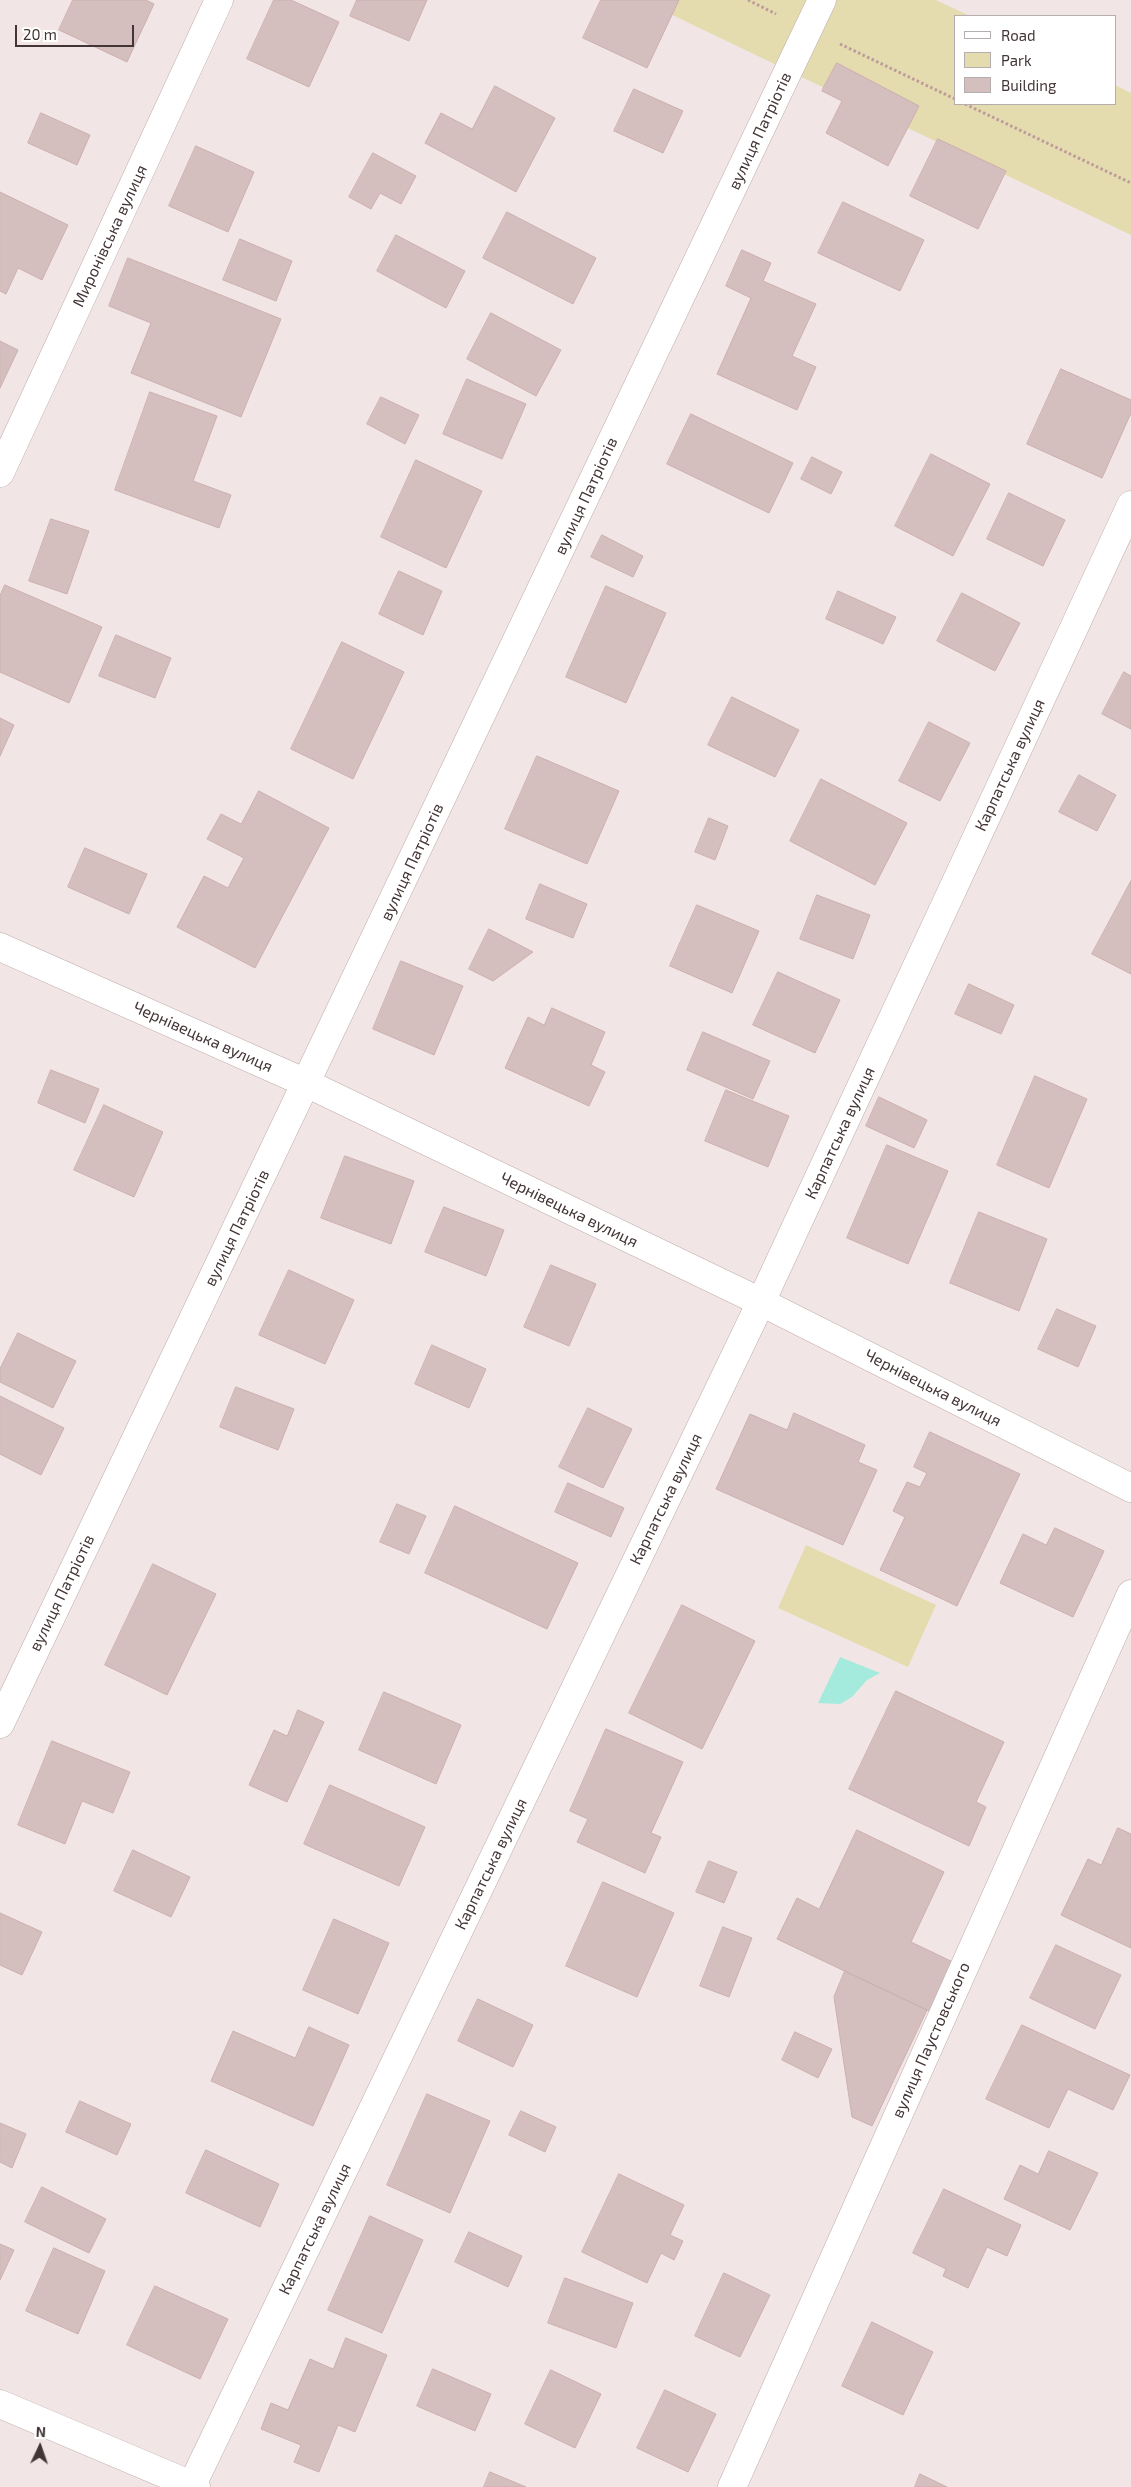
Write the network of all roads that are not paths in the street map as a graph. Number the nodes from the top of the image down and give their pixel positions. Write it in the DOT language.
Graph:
graph roads {
  1 [pos="219,0"];
  2 [pos="822,0"];
  3 [pos="0,472"];
  4 [pos="1131,505"];
  5 [pos="0,947"];
  6 [pos="306,1083"];
  7 [pos="761,1302"];
  8 [pos="1131,1488"];
  9 [pos="1131,1594"];
  10 [pos="0,1724"];
  11 [pos="0,2404"];
  12 [pos="193,2486"];
  13 [pos="732,2487"];
  1 -- 3 [label="street, Миронівська вулиця"];
  2 -- 6 [label="street, вулиця Патріотів"];
  4 -- 7 [label="street, Карпатська вулиця"];
  5 -- 6 [label="street, Чернівецька вулиця"];
  6 -- 7 [label="street, Чернівецька вулиця"];
  6 -- 10 [label="street, вулиця Патріотів"];
  7 -- 8 [label="street, Чернівецька вулиця"];
  7 -- 12 [label="street, Карпатська вулиця"];
  9 -- 13 [label="street, вулиця Паустовського"];
  11 -- 12 [label="street"];
}
